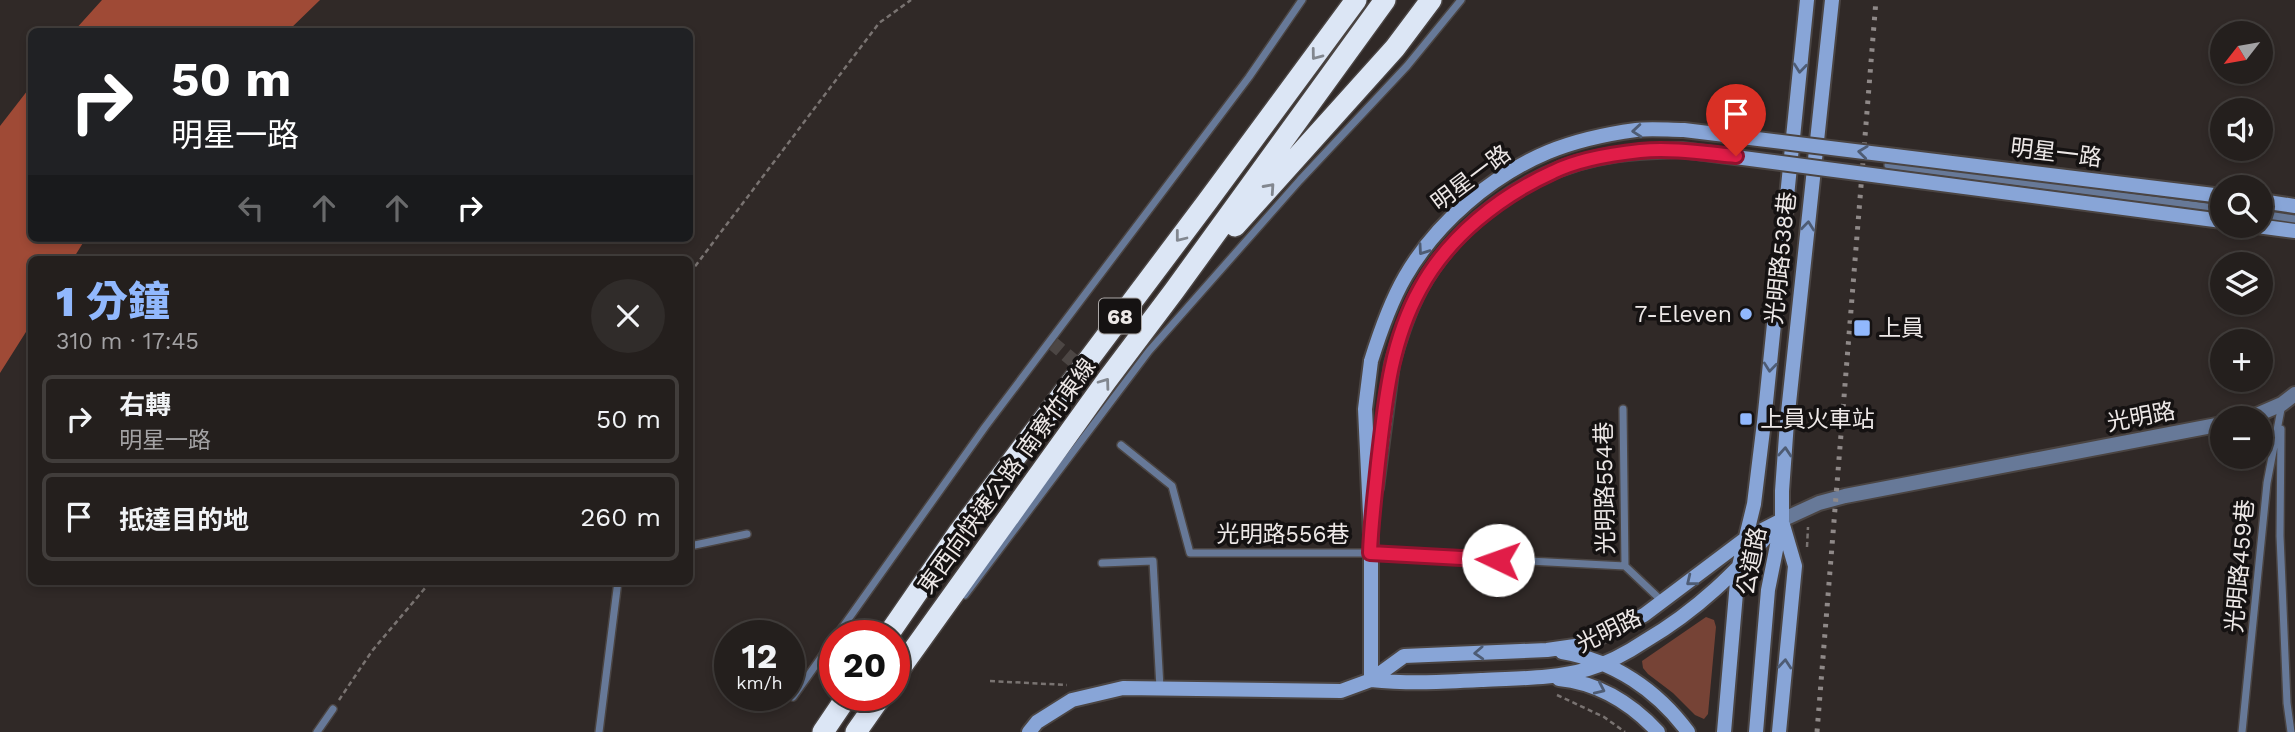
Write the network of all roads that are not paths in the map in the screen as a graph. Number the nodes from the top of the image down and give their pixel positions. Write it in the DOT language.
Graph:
graph roads {
  1 [pos="1302,0"];
  2 [pos="1356,0"];
  3 [pos="1385,0"];
  4 [pos="1431,0"];
  5 [pos="1461,0"];
  6 [pos="1807,0"];
  7 [pos="1832,0"];
  8 [pos="1888,165"];
  9 [pos="2210,196"];
  10 [pos="2273,203"];
  11 [pos="2295,206"];
  12 [pos="2210,207"];
  13 [pos="2273,216"];
  14 [pos="2210,219"];
  15 [pos="2295,219"];
  16 [pos="2273,228"];
  17 [pos="2295,231"];
  18 [pos="1174,291"];
  19 [pos="2295,394"];
  20 [pos="2283,404"];
  21 [pos="2273,408"];
  22 [pos="1623,409"];
  23 [pos="2210,426"];
  24 [pos="1121,445"];
  25 [pos="1782,520"];
  26 [pos="747,534"];
  27 [pos="1371,535"];
  28 [pos="693,545"];
  29 [pos="1743,546"];
  30 [pos="1370,553"];
  31 [pos="1102,563"];
  32 [pos="1625,566"];
  33 [pos="1738,570"];
  34 [pos="617,585"];
  35 [pos="1664,602"];
  36 [pos="960,603"];
  37 [pos="848,620"];
  38 [pos="898,620"];
  39 [pos="1547,650"];
  40 [pos="910,655"];
  41 [pos="819,661"];
  42 [pos="1605,664"];
  43 [pos="1533,677"];
  44 [pos="805,680"];
  45 [pos="1371,680"];
  46 [pos="1160,688"];
  47 [pos="333,709"];
  48 [pos="837,711"];
  49 [pos="871,711"];
  50 [pos="880,711"];
  51 [pos="317,732"];
  52 [pos="599,732"];
  53 [pos="823,732"];
  54 [pos="856,732"];
  55 [pos="865,732"];
  56 [pos="1029,732"];
  57 [pos="1658,732"];
  58 [pos="1688,732"];
  59 [pos="1724,732"];
  60 [pos="1756,732"];
  61 [pos="1779,732"];
  62 [pos="2242,732"];
  63 [pos="2291,732"];
  1 -- 37 [label="lane"];
  2 -- 38 [label="highway, 東西向快速公路 南寮竹東線 / 68, one-way"];
  3 -- 18 [label="highway, 東西向快速公路 南寮竹東線 / 68"];
  18 -- 4 [label="highway, one-way"];
  5 -- 36 [label="lane"];
  6 -- 29 [label="street, 光明路538巷, one-way"];
  25 -- 7 [label="street, 光明路538巷, one-way"];
  8 -- 12 [label="lane"];
  9 -- 27 [label="street, 明星一路, one-way, bridge"];
  10 -- 11 [label="street"];
  13 -- 15 [label="lane"];
  14 -- 27 [label="street, 明星一路, bridge"];
  16 -- 17 [label="street"];
  40 -- 18 [label="highway, 東西向快速公路 南寮竹東線 / 68, one-way"];
  19 -- 20 [label="street"];
  20 -- 21 [label="street"];
  20 -- 62 [label="lane, 光明路459巷"];
  20 -- 63 [label="lane"];
  22 -- 32 [label="lane, 光明路554巷"];
  23 -- 25 [label="street, 光明路"];
  24 -- 30 [label="lane, 光明路556巷"];
  25 -- 29 [label="street, 光明路"];
  25 -- 33 [label="street, 光明路"];
  25 -- 60 [label="street, 公道路"];
  61 -- 25 [label="street, 公道路, one-way"];
  26 -- 28 [label="lane"];
  27 -- 30 [label="street, 明星一路"];
  29 -- 33 [label="street, 公道路"];
  29 -- 35 [label="street, 光明路, one-way"];
  30 -- 32 [label="lane, 光明路556巷"];
  30 -- 45 [label="street, 明星一路"];
  31 -- 46 [label="lane"];
  32 -- 35 [label="lane"];
  33 -- 42 [label="street, 光明路"];
  33 -- 59 [label="street, 公道路"];
  34 -- 52 [label="lane"];
  35 -- 39 [label="street, 光明路"];
  39 -- 42 [label="street"];
  39 -- 45 [label="street, 光明路, one-way"];
  41 -- 44 [label="lane"];
  42 -- 43 [label="street, 光明路"];
  42 -- 58 [label="street"];
  43 -- 45 [label="street, 光明路"];
  43 -- 57 [label="street, one-way"];
  45 -- 46 [label="street, 光明路"];
  46 -- 56 [label="street, 光明路"];
  47 -- 51 [label="lane"];
  48 -- 53 [label="highway"];
  49 -- 54 [label="highway"];
  50 -- 55 [label="lane"];
}
